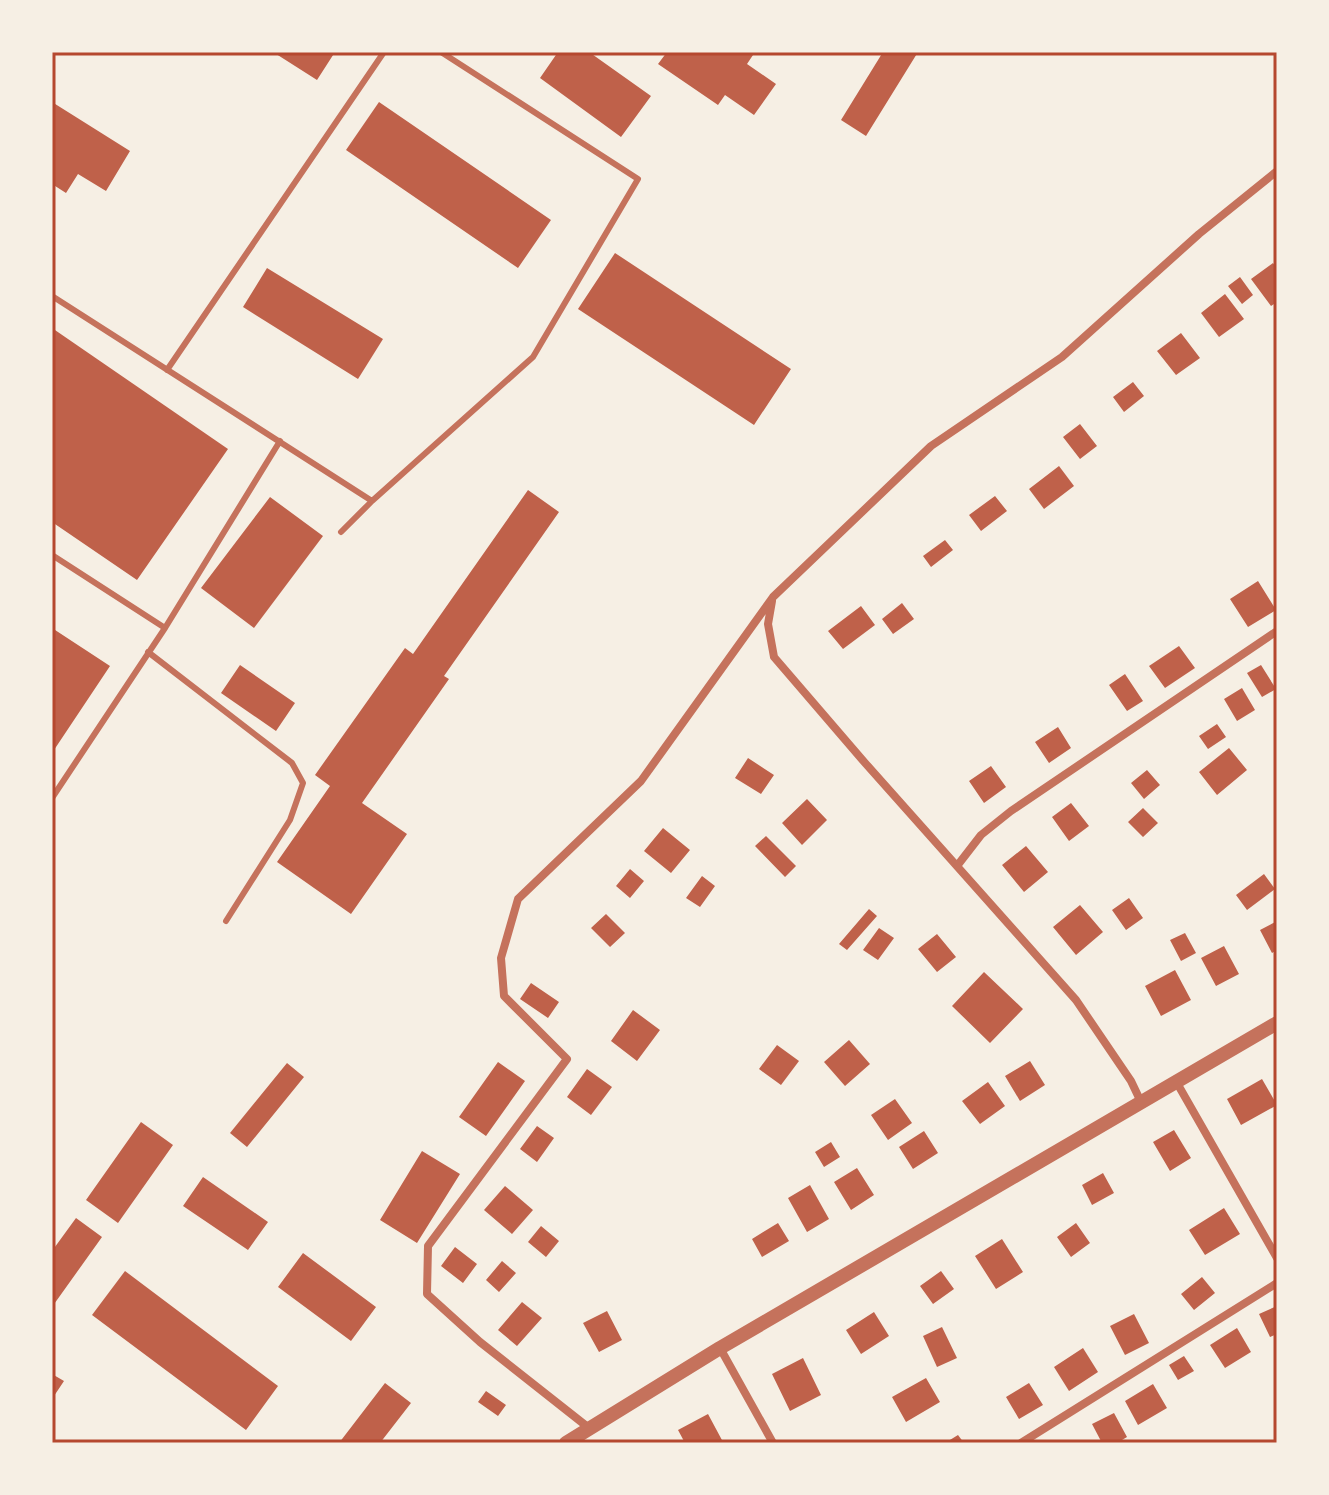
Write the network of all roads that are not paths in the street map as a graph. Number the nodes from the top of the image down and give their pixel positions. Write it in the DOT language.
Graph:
graph roads {
  1 [pos="384,52"];
  2 [pos="441,52"];
  3 [pos="1277,171"];
  4 [pos="52,296"];
  5 [pos="167,370"];
  6 [pos="280,441"];
  7 [pos="372,501"];
  8 [pos="341,532"];
  9 [pos="52,555"];
  10 [pos="773,597"];
  11 [pos="165,628"];
  12 [pos="1277,631"];
  13 [pos="148,652"];
  14 [pos="52,798"];
  15 [pos="957,866"];
  16 [pos="226,921"];
  17 [pos="1277,1023"];
  18 [pos="1177,1083"];
  19 [pos="1141,1102"];
  20 [pos="1277,1258"];
  21 [pos="1277,1283"];
  22 [pos="720,1348"];
  23 [pos="589,1428"];
  24 [pos="566,1443"];
  25 [pos="773,1443"];
  26 [pos="1021,1443"];
  1 -- 5 [label="lane"];
  2 -- 7 [label="lane"];
  3 -- 10 [label="street"];
  4 -- 5 [label="lane"];
  5 -- 6 [label="lane"];
  6 -- 7 [label="lane"];
  6 -- 11 [label="lane"];
  7 -- 8 [label="lane"];
  9 -- 11 [label="lane"];
  10 -- 15 [label="street"];
  10 -- 23 [label="street"];
  11 -- 13 [label="lane"];
  12 -- 15 [label="street"];
  13 -- 14 [label="lane"];
  13 -- 16 [label="lane"];
  15 -- 19 [label="street"];
  17 -- 18 [label="street"];
  18 -- 19 [label="street"];
  18 -- 20 [label="street"];
  19 -- 22 [label="street"];
  21 -- 26 [label="street"];
  22 -- 23 [label="street"];
  22 -- 25 [label="street"];
  23 -- 24 [label="street"];
}
